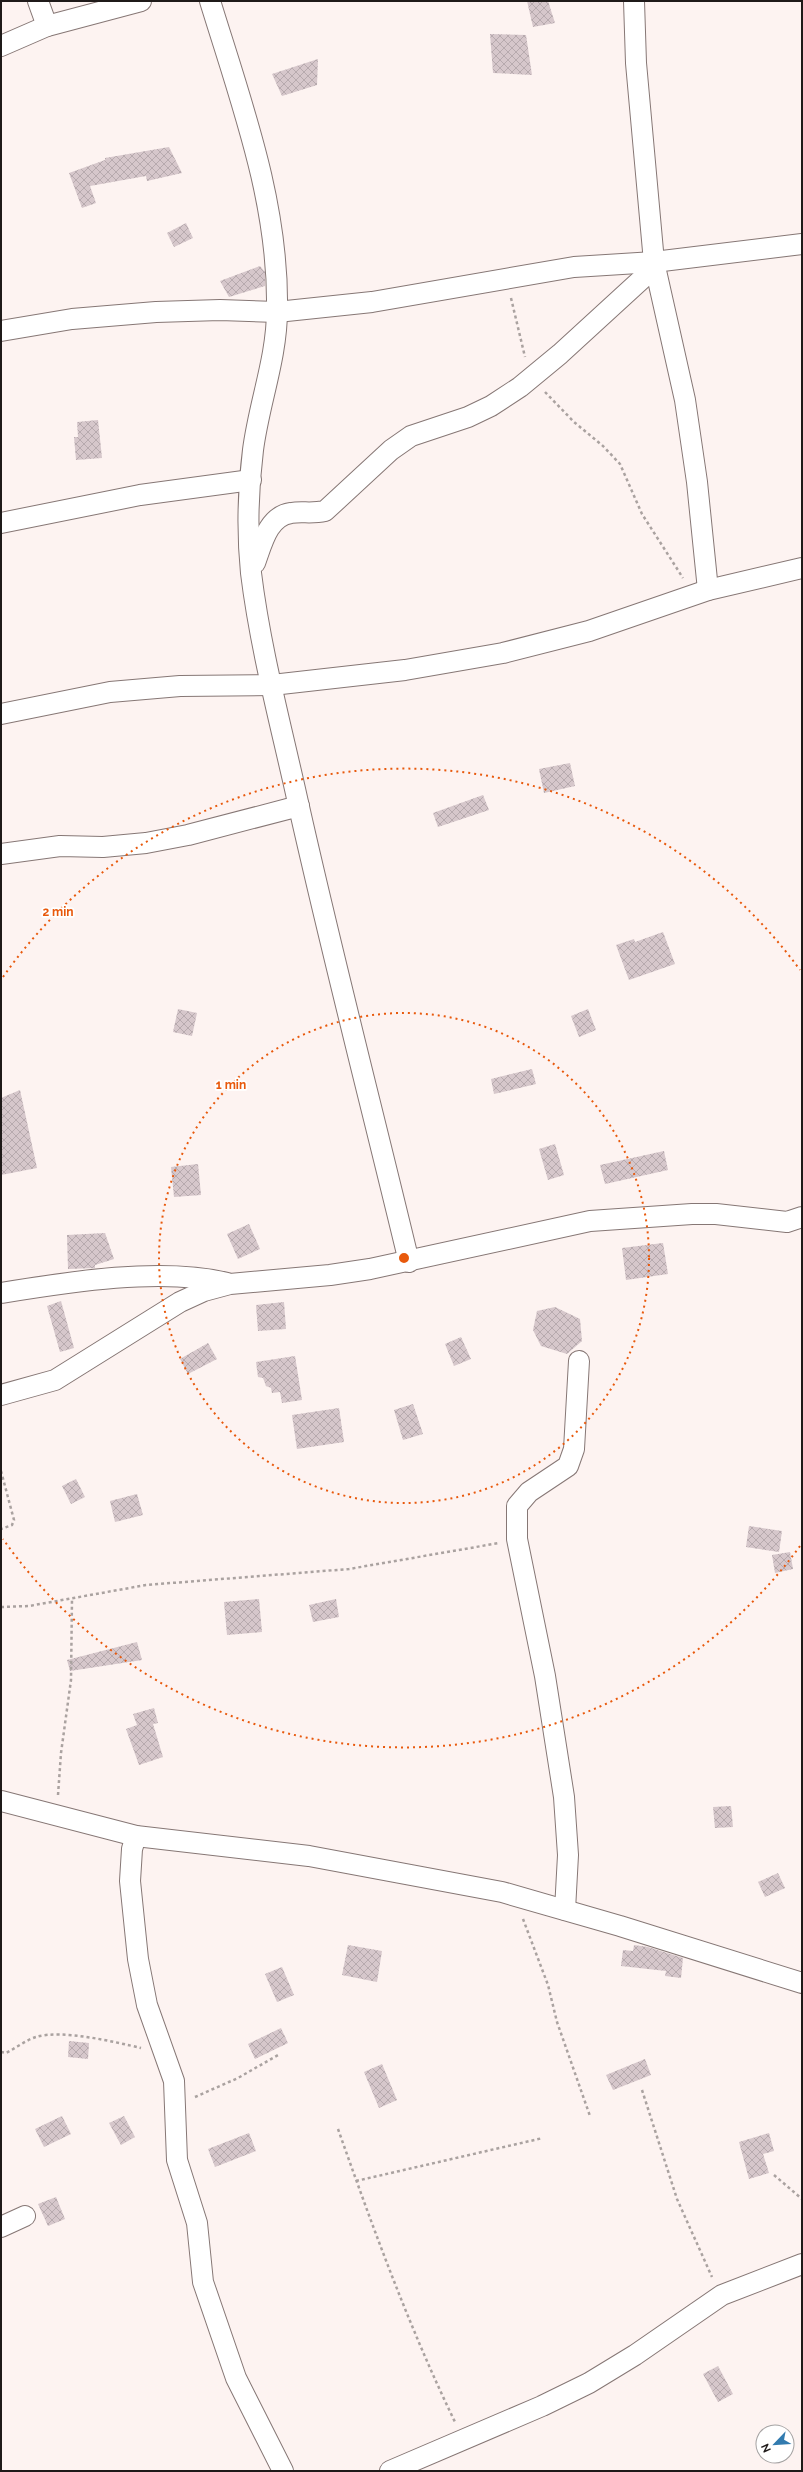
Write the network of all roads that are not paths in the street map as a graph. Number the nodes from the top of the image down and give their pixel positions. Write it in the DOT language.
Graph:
graph roads {
  1 [pos="38,1"];
  2 [pos="141,1"];
  3 [pos="210,1"];
  4 [pos="634,1"];
  5 [pos="47,26"];
  6 [pos="1,46"];
  7 [pos="802,244"];
  8 [pos="654,265"];
  9 [pos="278,312"];
  10 [pos="1,331"];
  11 [pos="251,480"];
  12 [pos="1,523"];
  13 [pos="802,568"];
  14 [pos="251,572"];
  15 [pos="701,593"];
  16 [pos="272,685"];
  17 [pos="1,714"];
  18 [pos="299,806"];
  19 [pos="1,854"];
  20 [pos="797,1224"];
  21 [pos="409,1262"];
  22 [pos="230,1284"];
  23 [pos="1,1293"];
  24 [pos="579,1361"];
  25 [pos="1,1395"];
  26 [pos="1,1801"];
  27 [pos="136,1836"];
  28 [pos="565,1910"];
  29 [pos="802,1983"];
  30 [pos="25,2216"];
  31 [pos="1,2227"];
  32 [pos="802,2264"];
  33 [pos="284,2471"];
  34 [pos="390,2471"];
  1 -- 5 [label="street"];
  2 -- 5 [label="street"];
  3 -- 9 [label="street"];
  4 -- 8 [label="street"];
  5 -- 6 [label="street"];
  7 -- 8 [label="street"];
  8 -- 9 [label="street"];
  8 -- 14 [label="street"];
  8 -- 15 [label="street"];
  9 -- 10 [label="street"];
  9 -- 11 [label="street"];
  11 -- 12 [label="street"];
  11 -- 14 [label="street"];
  13 -- 15 [label="street"];
  14 -- 16 [label="street"];
  15 -- 16 [label="street"];
  16 -- 17 [label="street"];
  16 -- 18 [label="street"];
  18 -- 19 [label="street"];
  18 -- 21 [label="street"];
  20 -- 21 [label="street"];
  21 -- 22 [label="street"];
  22 -- 23 [label="street"];
  22 -- 25 [label="street"];
  24 -- 28 [label="street"];
  26 -- 27 [label="street"];
  27 -- 28 [label="street"];
  27 -- 33 [label="street"];
  28 -- 29 [label="street"];
  30 -- 31 [label="street"];
  32 -- 34 [label="street"];
}
